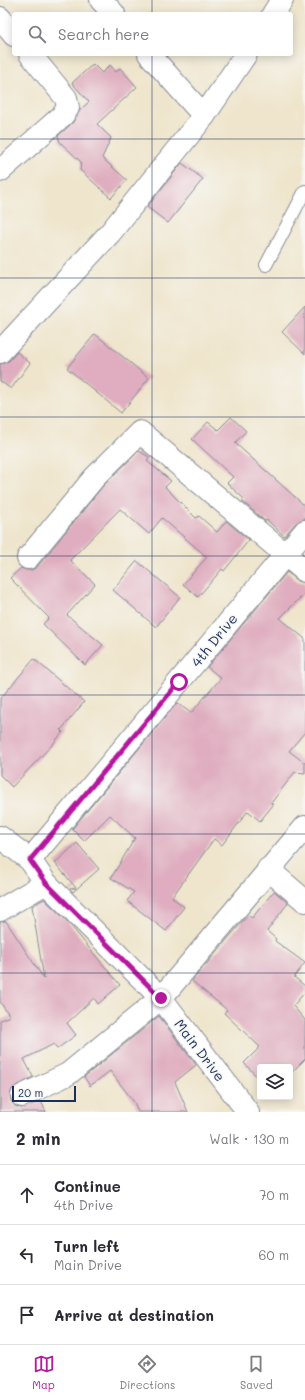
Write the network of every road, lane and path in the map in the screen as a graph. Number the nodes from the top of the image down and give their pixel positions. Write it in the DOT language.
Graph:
graph roads {
  1 [pos="102,0"];
  2 [pos="282,0"];
  3 [pos="112,12"];
  4 [pos="274,12"];
  5 [pos="0,18"];
  6 [pos="12,33"];
  7 [pos="32,56"];
  8 [pos="151,56"];
  9 [pos="245,56"];
  10 [pos="204,116"];
  11 [pos="0,171"];
  12 [pos="305,190"];
  13 [pos="266,265"];
  14 [pos="0,352"];
  15 [pos="305,531"];
  16 [pos="284,554"];
  17 [pos="28,558"];
  18 [pos="305,571"];
  19 [pos="305,827"];
  20 [pos="0,837"];
  21 [pos="30,860"];
  22 [pos="268,869"];
  23 [pos="46,883"];
  24 [pos="305,901"];
  25 [pos="0,910"];
  26 [pos="161,998"];
  27 [pos="22,1096"];
  28 [pos="248,1112"];
  1 -- 3 [label="street"];
  2 -- 4 [label="street"];
  5 -- 6 [label="street"];
  7 -- 11 [label="street"];
  8 -- 10 [label="street"];
  9 -- 10 [label="street"];
  10 -- 14 [label="street"];
  12 -- 13 [label="lane"];
  15 -- 16 [label="street, 4th Drive"];
  16 -- 17 [label="street"];
  16 -- 18 [label="street"];
  16 -- 21 [label="street, 4th Drive"];
  19 -- 22 [label="street"];
  20 -- 21 [label="street, Main Drive"];
  21 -- 23 [label="street, Main Drive"];
  22 -- 24 [label="street"];
  22 -- 26 [label="street"];
  23 -- 25 [label="street"];
  23 -- 26 [label="street, Main Drive"];
  26 -- 27 [label="street"];
  26 -- 28 [label="street, Main Drive"];
}
